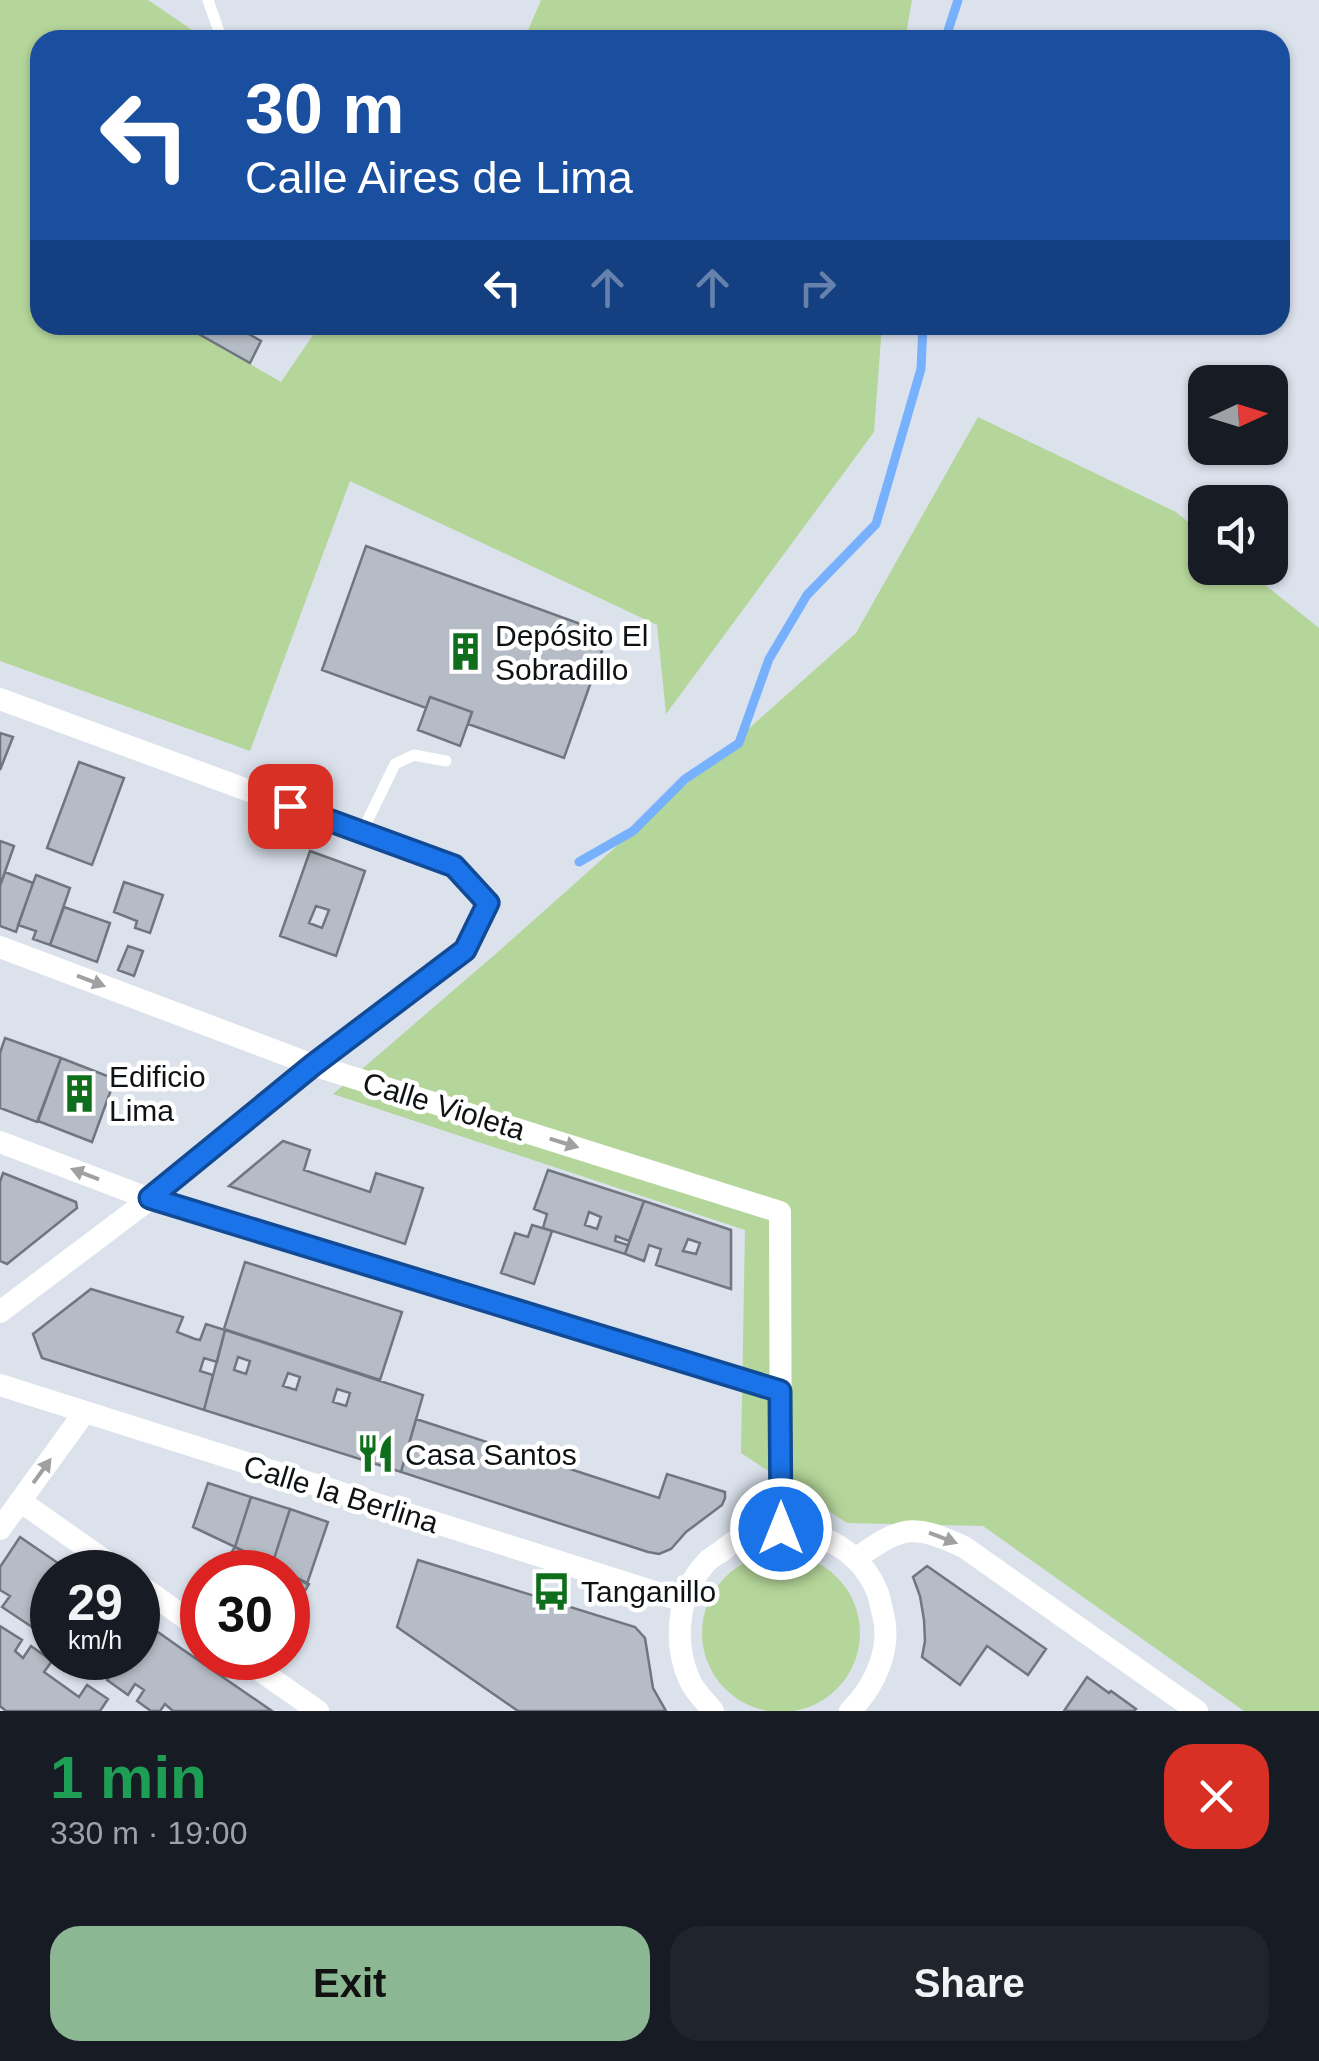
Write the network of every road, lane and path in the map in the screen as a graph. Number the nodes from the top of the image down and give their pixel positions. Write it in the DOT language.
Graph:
graph roads {
  1 [pos="208,0"];
  2 [pos="218,30"];
  3 [pos="0,699"];
  4 [pos="446,761"];
  5 [pos="362,832"];
  6 [pos="0,946"];
  7 [pos="313,1065"];
  8 [pos="0,1142"];
  9 [pos="150,1198"];
  10 [pos="0,1312"];
  11 [pos="0,1385"];
  12 [pos="780,1391"];
  13 [pos="84,1413"];
  14 [pos="20,1501"];
  15 [pos="0,1529"];
  16 [pos="781,1529"];
  17 [pos="90,1550"];
  18 [pos="855,1559"];
  19 [pos="683,1601"];
  20 [pos="274,1680"];
  21 [pos="318,1711"];
  22 [pos="713,1711"];
  23 [pos="850,1711"];
  24 [pos="1197,1711"];
  1 -- 2 [label="lane"];
  3 -- 5 [label="street"];
  4 -- 5 [label="lane"];
  5 -- 7 [label="street"];
  6 -- 7 [label="street, Calle Violeta, one-way"];
  7 -- 9 [label="street"];
  7 -- 12 [label="street, Calle Violeta, one-way"];
  9 -- 8 [label="street, one-way"];
  9 -- 10 [label="street"];
  9 -- 12 [label="street"];
  11 -- 13 [label="street, Calle la Berlina"];
  12 -- 16 [label="street"];
  14 -- 13 [label="street, one-way"];
  13 -- 19 [label="street, Calle la Berlina"];
  14 -- 15 [label="street"];
  14 -- 17 [label="street"];
  16 -- 18 [label="street"];
  16 -- 19 [label="street"];
  18 -- 23 [label="street"];
  18 -- 24 [label="street, one-way"];
  19 -- 22 [label="street"];
  20 -- 21 [label="street"];
}
